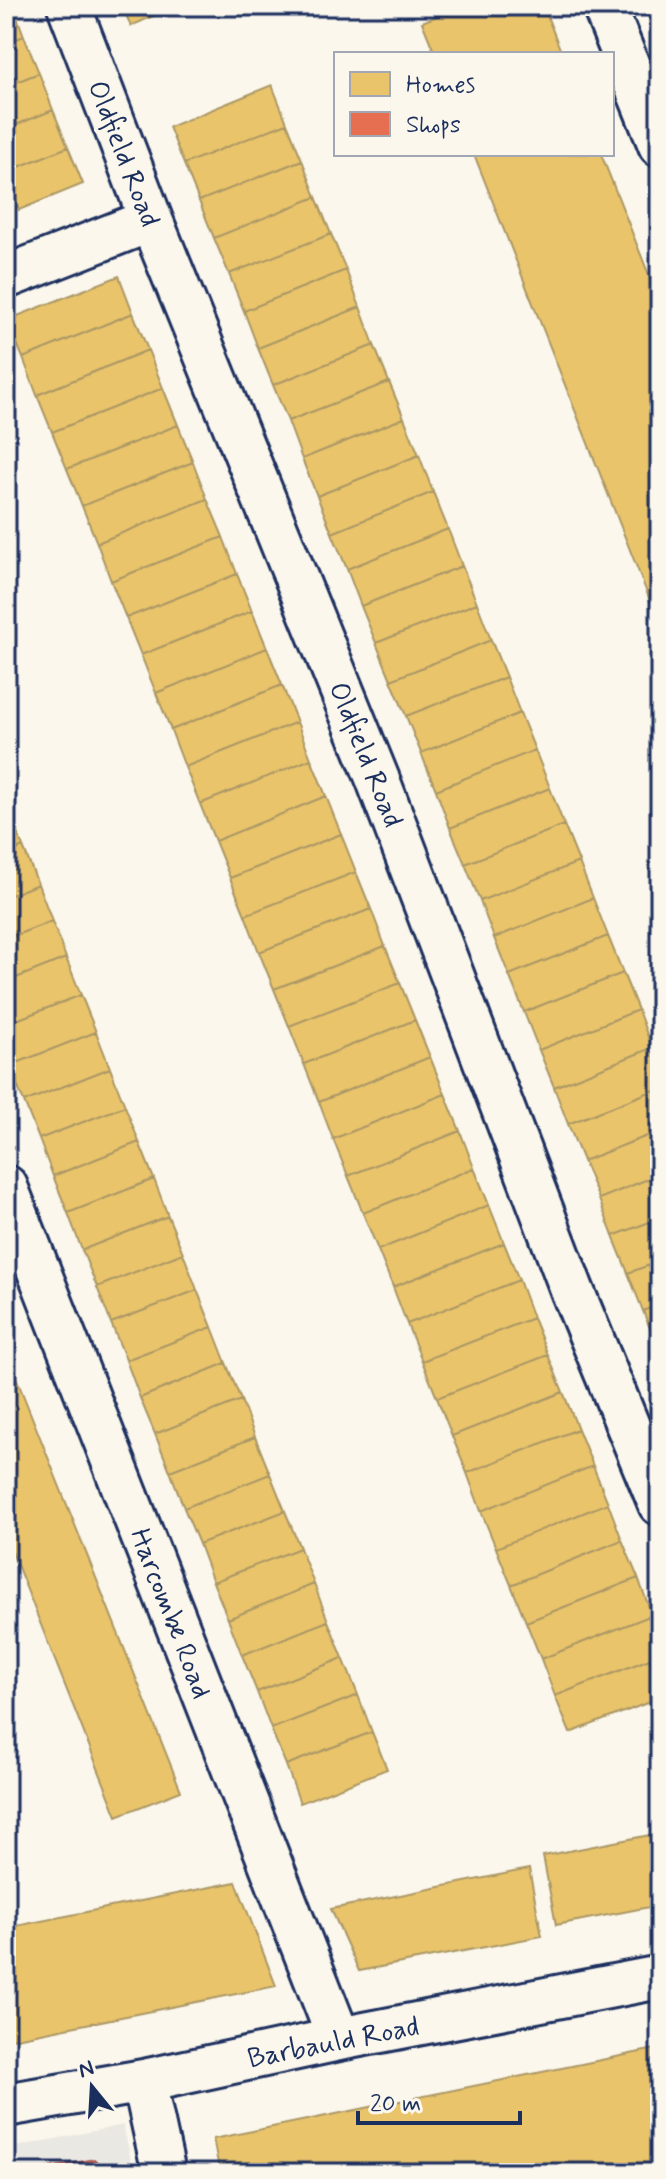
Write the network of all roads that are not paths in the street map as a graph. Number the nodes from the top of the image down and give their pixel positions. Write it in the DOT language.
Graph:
graph roads {
  1 [pos="69,6"];
  2 [pos="604,6"];
  3 [pos="660,145"];
  4 [pos="151,220"];
  5 [pos="6,277"];
  6 [pos="6,1187"];
  7 [pos="660,1504"];
  8 [pos="660,1977"];
  9 [pos="339,2039"];
  10 [pos="144,2081"];
  11 [pos="6,2105"];
  12 [pos="164,2173"];
  1 -- 4 [label="street, Oldfield Road"];
  2 -- 3 [label="street"];
  4 -- 5 [label="street"];
  4 -- 7 [label="street, Oldfield Road"];
  6 -- 9 [label="street, Harcombe Road"];
  8 -- 9 [label="street, Barbauld Road"];
  9 -- 10 [label="street, Barbauld Road"];
  10 -- 11 [label="street, Barbauld Road"];
  10 -- 12 [label="street"];
}
